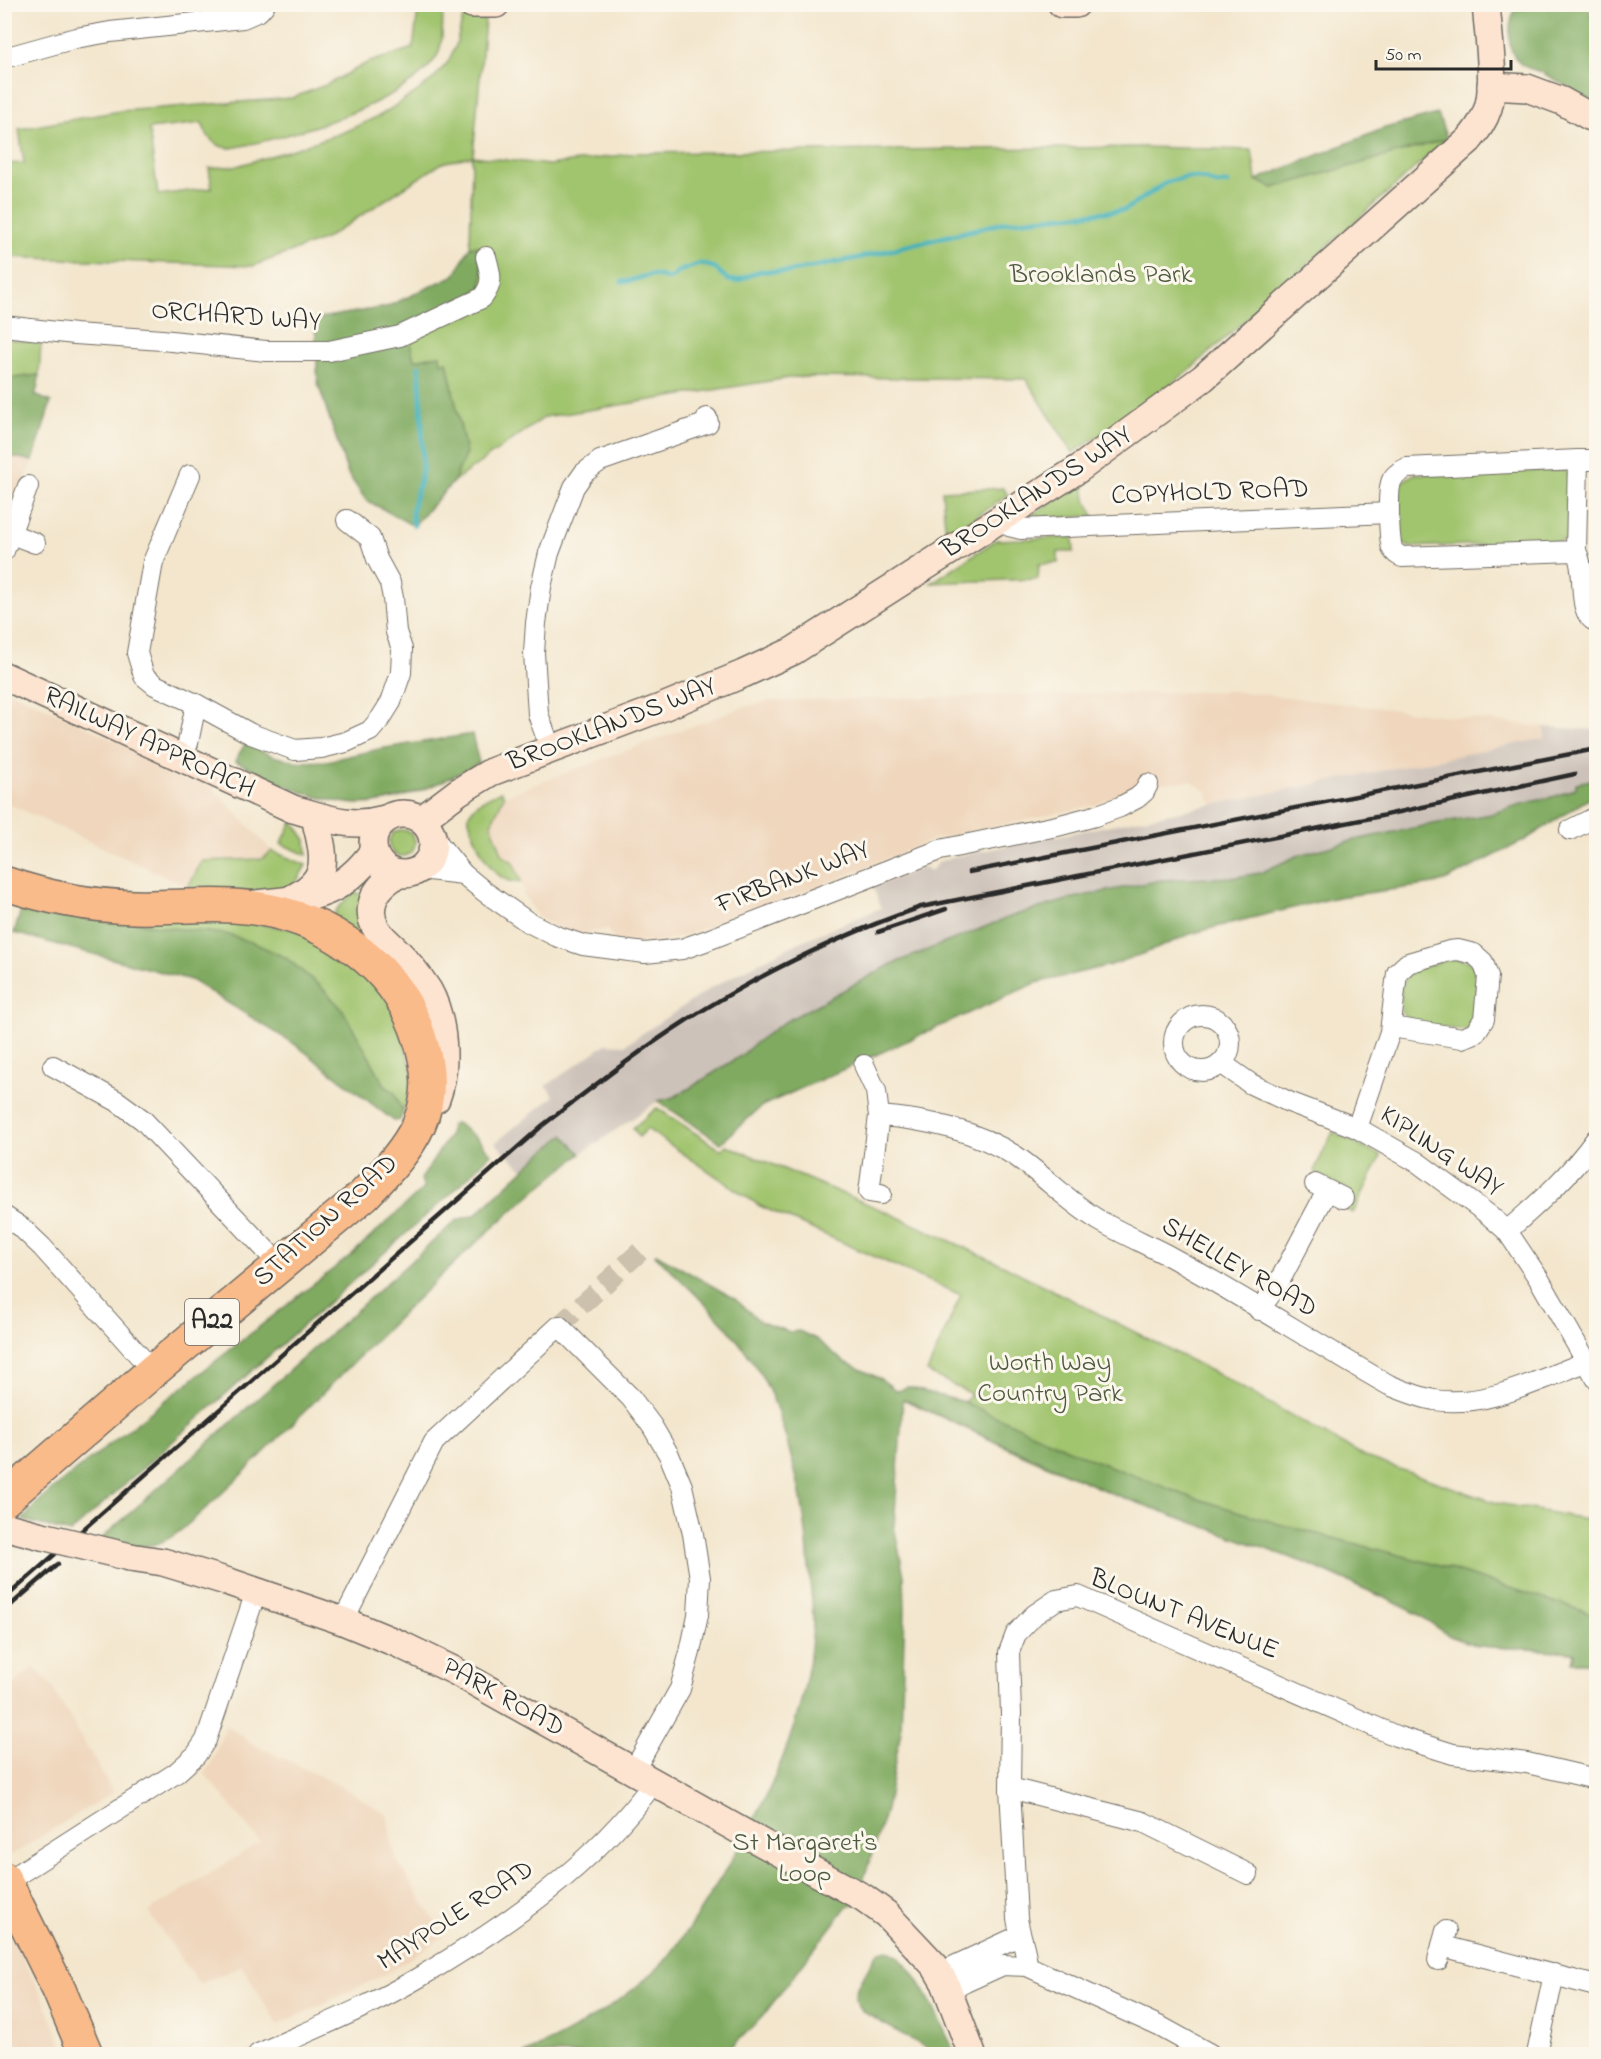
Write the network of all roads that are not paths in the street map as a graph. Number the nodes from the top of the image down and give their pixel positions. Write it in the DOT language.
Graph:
graph roads {
  1 [pos="265,4"];
  2 [pos="472,4"];
  3 [pos="496,4"];
  4 [pos="1062,4"];
  5 [pos="1076,4"];
  6 [pos="1486,4"];
  7 [pos="4,58"];
  8 [pos="1491,86"];
  9 [pos="1596,120"];
  10 [pos="486,257"];
  11 [pos="4,326"];
  12 [pos="707,418"];
  13 [pos="1587,460"];
  14 [pos="190,475"];
  15 [pos="28,486"];
  16 [pos="1389,513"];
  17 [pos="1002,518"];
  18 [pos="347,520"];
  19 [pos="8,542"];
  20 [pos="35,543"];
  21 [pos="1576,551"];
  22 [pos="1596,622"];
  23 [pos="4,676"];
  24 [pos="196,704"];
  25 [pos="551,750"];
  26 [pos="183,757"];
  27 [pos="1148,784"];
  28 [pos="293,809"];
  29 [pos="385,819"];
  30 [pos="1594,824"];
  31 [pos="317,826"];
  32 [pos="427,828"];
  33 [pos="1570,830"];
  34 [pos="373,850"];
  35 [pos="410,872"];
  36 [pos="463,874"];
  37 [pos="4,883"];
  38 [pos="289,900"];
  39 [pos="234,906"];
  40 [pos="1391,1027"];
  41 [pos="1221,1063"];
  42 [pos="864,1065"];
  43 [pos="53,1066"];
  44 [pos="879,1116"];
  45 [pos="1356,1128"];
  46 [pos="413,1139"];
  47 [pos="1596,1139"];
  48 [pos="1328,1191"];
  49 [pos="881,1194"];
  50 [pos="4,1216"];
  51 [pos="1507,1231"];
  52 [pos="280,1265"];
  53 [pos="1259,1310"];
  54 [pos="1591,1370"];
  55 [pos="153,1371"];
  56 [pos="4,1500"];
  57 [pos="4,1526"];
  58 [pos="256,1592"];
  59 [pos="343,1622"];
  60 [pos="644,1776"];
  61 [pos="1596,1779"];
  62 [pos="1010,1788"];
  63 [pos="1248,1874"];
  64 [pos="5,1880"];
  65 [pos="1019,1936"];
  66 [pos="1442,1946"];
  67 [pos="1027,1966"];
  68 [pos="1554,1974"];
  69 [pos="945,1983"];
  70 [pos="1596,1986"];
  71 [pos="86,2055"];
  72 [pos="258,2055"];
  73 [pos="972,2055"];
  74 [pos="1210,2055"];
  75 [pos="1537,2055"];
  1 -- 7 [label="street"];
  2 -- 3 [label="main road"];
  4 -- 5 [label="main road"];
  6 -- 8 [label="main road, BROOKLANDS WAY"];
  8 -- 9 [label="main road"];
  8 -- 17 [label="main road, BROOKLANDS WAY"];
  10 -- 11 [label="street, ORCHARD WAY"];
  12 -- 25 [label="street"];
  13 -- 16 [label="street"];
  13 -- 21 [label="street"];
  14 -- 24 [label="street"];
  15 -- 19 [label="street"];
  16 -- 17 [label="street, COPYHOLD ROAD"];
  16 -- 21 [label="street"];
  17 -- 25 [label="main road, BROOKLANDS WAY"];
  18 -- 24 [label="street"];
  19 -- 20 [label="street"];
  21 -- 22 [label="street"];
  23 -- 26 [label="main road, RAILWAY APPROACH"];
  24 -- 26 [label="street"];
  25 -- 32 [label="main road, BROOKLANDS WAY"];
  26 -- 28 [label="main road, RAILWAY APPROACH"];
  27 -- 36 [label="street, FIRBANK WAY"];
  28 -- 29 [label="main road, RAILWAY APPROACH"];
  28 -- 31 [label="main road, RAILWAY APPROACH"];
  29 -- 32 [label="main road"];
  29 -- 34 [label="main road"];
  30 -- 33 [label="street"];
  31 -- 34 [label="main road, RAILWAY APPROACH"];
  31 -- 38 [label="main road"];
  32 -- 35 [label="main road"];
  32 -- 36 [label="street, FIRBANK WAY"];
  34 -- 35 [label="main road"];
  34 -- 38 [label="main road"];
  35 -- 36 [label="street, FIRBANK WAY"];
  35 -- 46 [label="main road, STATION ROAD"];
  37 -- 39 [label="highway, A22"];
  38 -- 39 [label="main road"];
  39 -- 46 [label="highway, A22"];
  40 -- 40 [label="street"];
  40 -- 45 [label="street"];
  41 -- 45 [label="street, KIPLING WAY"];
  42 -- 44 [label="street"];
  43 -- 52 [label="street"];
  44 -- 49 [label="street"];
  44 -- 53 [label="street, SHELLEY ROAD"];
  45 -- 51 [label="street, KIPLING WAY"];
  46 -- 52 [label="highway, STATION ROAD / A22"];
  47 -- 51 [label="street"];
  48 -- 53 [label="street"];
  50 -- 55 [label="street"];
  51 -- 54 [label="street, KIPLING WAY"];
  52 -- 55 [label="highway, STATION ROAD / A22"];
  53 -- 54 [label="street, SHELLEY ROAD"];
  55 -- 56 [label="highway, STATION ROAD / A22"];
  57 -- 58 [label="main road, PARK ROAD, bridge"];
  58 -- 59 [label="main road, PARK ROAD"];
  58 -- 64 [label="street"];
  59 -- 60 [label="main road, PARK ROAD"];
  59 -- 60 [label="street, MAYPOLE ROAD"];
  60 -- 69 [label="main road, PARK ROAD"];
  60 -- 72 [label="street, MAYPOLE ROAD"];
  61 -- 62 [label="street, BLOUNT AVENUE"];
  62 -- 63 [label="street"];
  62 -- 65 [label="street, BLOUNT AVENUE"];
  64 -- 71 [label="highway"];
  65 -- 67 [label="street, BLOUNT AVENUE"];
  65 -- 69 [label="street"];
  66 -- 68 [label="street"];
  67 -- 69 [label="street"];
  67 -- 74 [label="street"];
  68 -- 70 [label="street"];
  68 -- 75 [label="street"];
  69 -- 73 [label="main road, PARK ROAD"];
}
